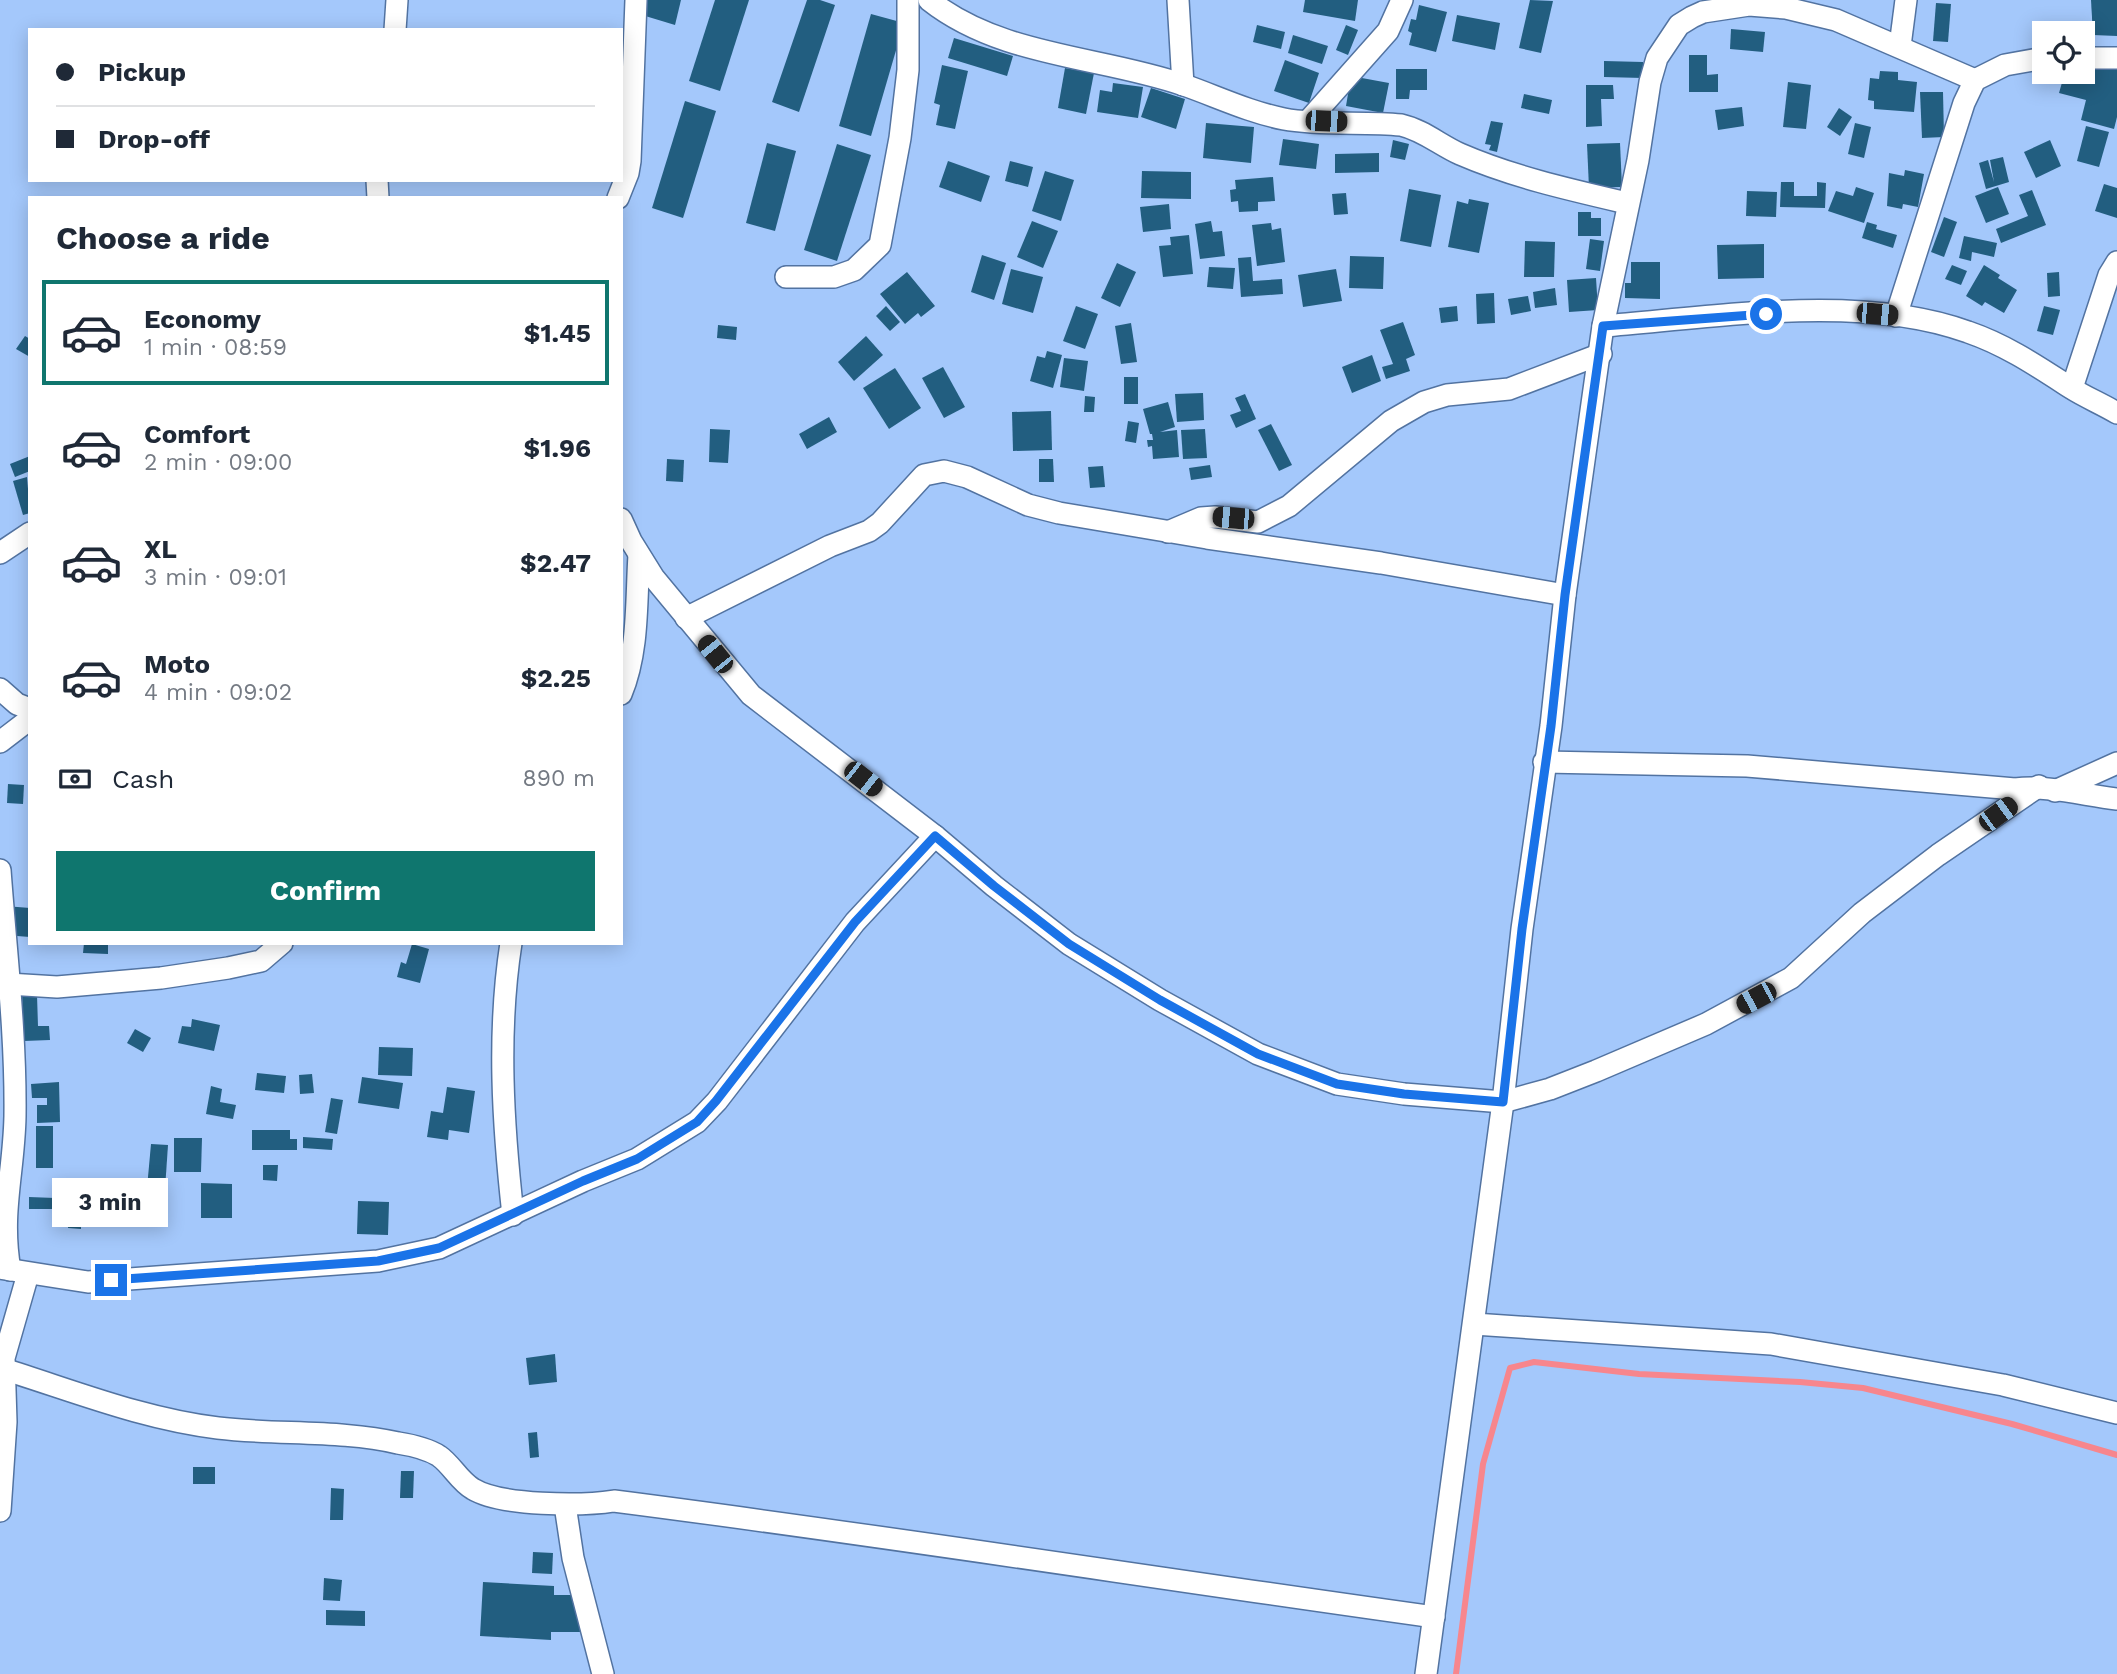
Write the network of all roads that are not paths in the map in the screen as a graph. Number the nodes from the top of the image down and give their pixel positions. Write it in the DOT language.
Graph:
graph roads {
  1 [pos="397,0"];
  2 [pos="636,0"];
  3 [pos="908,0"];
  4 [pos="929,0"];
  5 [pos="1178,0"];
  6 [pos="1402,0"];
  7 [pos="1906,0"];
  8 [pos="1703,6"];
  9 [pos="395,28"];
  10 [pos="1900,46"];
  11 [pos="2095,58"];
  12 [pos="2117,58"];
  13 [pos="2032,60"];
  14 [pos="1975,80"];
  15 [pos="1183,85"];
  16 [pos="1309,120"];
  17 [pos="619,196"];
  18 [pos="1627,203"];
  19 [pos="2117,262"];
  20 [pos="786,277"];
  21 [pos="1896,316"];
  22 [pos="1603,326"];
  23 [pos="1601,355"];
  24 [pos="2071,388"];
  25 [pos="2117,414"];
  26 [pos="623,523"];
  27 [pos="1168,532"];
  28 [pos="28,534"];
  29 [pos="0,553"];
  30 [pos="639,555"];
  31 [pos="1565,595"];
  32 [pos="686,618"];
  33 [pos="0,689"];
  34 [pos="623,689"];
  35 [pos="28,708"];
  36 [pos="28,721"];
  37 [pos="0,742"];
  38 [pos="1544,762"];
  39 [pos="2117,762"];
  40 [pos="2047,789"];
  41 [pos="2117,799"];
  42 [pos="935,836"];
  43 [pos="0,870"];
  44 [pos="280,945"];
  45 [pos="511,945"];
  46 [pos="8,984"];
  47 [pos="1503,1102"];
  48 [pos="513,1215"];
  49 [pos="13,1271"];
  50 [pos="1474,1324"];
  51 [pos="2,1361"];
  52 [pos="2117,1413"];
  53 [pos="565,1505"];
  54 [pos="0,1511"];
  55 [pos="1434,1617"];
  56 [pos="603,1674"];
  57 [pos="1426,1674"];
  1 -- 9 [label="street"];
  2 -- 17 [label="street"];
  3 -- 20 [label="street"];
  4 -- 15 [label="street"];
  5 -- 15 [label="street"];
  6 -- 16 [label="street"];
  7 -- 10 [label="street"];
  8 -- 10 [label="street"];
  8 -- 18 [label="street"];
  10 -- 14 [label="street"];
  11 -- 12 [label="street"];
  13 -- 14 [label="street"];
  14 -- 21 [label="street"];
  15 -- 16 [label="street"];
  16 -- 18 [label="street"];
  18 -- 22 [label="street"];
  19 -- 24 [label="street"];
  21 -- 22 [label="street"];
  21 -- 24 [label="street"];
  22 -- 23 [label="street"];
  23 -- 27 [label="street"];
  23 -- 31 [label="street"];
  24 -- 25 [label="street"];
  26 -- 30 [label="street"];
  27 -- 31 [label="street"];
  27 -- 32 [label="street"];
  28 -- 29 [label="street"];
  30 -- 32 [label="street"];
  30 -- 34 [label="street"];
  31 -- 38 [label="street"];
  32 -- 42 [label="street"];
  33 -- 35 [label="street"];
  36 -- 37 [label="street"];
  38 -- 40 [label="street"];
  38 -- 47 [label="street"];
  39 -- 40 [label="street"];
  40 -- 41 [label="street"];
  40 -- 47 [label="street"];
  42 -- 47 [label="street"];
  42 -- 48 [label="street"];
  43 -- 46 [label="street"];
  44 -- 46 [label="street"];
  45 -- 48 [label="street"];
  46 -- 49 [label="street"];
  47 -- 50 [label="street"];
  48 -- 49 [label="street"];
  49 -- 51 [label="street"];
  50 -- 52 [label="street"];
  50 -- 55 [label="street"];
  51 -- 53 [label="street"];
  51 -- 54 [label="street"];
  53 -- 55 [label="street"];
  53 -- 56 [label="street"];
  55 -- 57 [label="street"];
}
